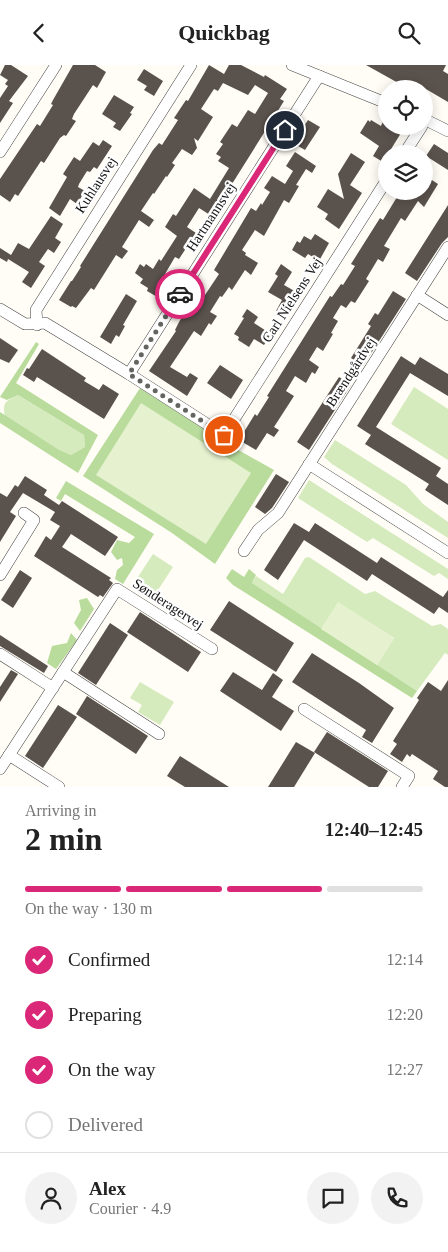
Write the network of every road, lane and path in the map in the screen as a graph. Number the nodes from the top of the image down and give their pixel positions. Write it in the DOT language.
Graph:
graph roads {
  1 [pos="56,65"];
  2 [pos="191,65"];
  3 [pos="292,65"];
  4 [pos="319,76"];
  5 [pos="378,100"];
  6 [pos="433,125"];
  7 [pos="448,131"];
  8 [pos="0,152"];
  9 [pos="378,194"];
  10 [pos="448,247"];
  11 [pos="417,295"];
  12 [pos="0,309"];
  13 [pos="448,315"];
  14 [pos="37,325"];
  15 [pos="129,374"];
  16 [pos="309,464"];
  17 [pos="24,513"];
  18 [pos="244,551"];
  19 [pos="448,553"];
  20 [pos="0,575"];
  21 [pos="212,649"];
  22 [pos="0,654"];
  23 [pos="63,672"];
  24 [pos="52,688"];
  25 [pos="304,709"];
  26 [pos="159,734"];
  27 [pos="9,755"];
  28 [pos="0,769"];
  29 [pos="59,787"];
  30 [pos="402,787"];
  1 -- 8 [label="street"];
  2 -- 14 [label="street, Kuhlausvej"];
  3 -- 4 [label="street"];
  4 -- 5 [label="street"];
  4 -- 15 [label="street, Hartmannsvej"];
  6 -- 7 [label="street"];
  9 -- 15 [label="street, Carl Nielsens Vej"];
  10 -- 11 [label="street, Brændgårdvej"];
  11 -- 13 [label="street"];
  11 -- 16 [label="street, Brændgårdvej"];
  12 -- 14 [label="street"];
  14 -- 15 [label="street"];
  16 -- 18 [label="street, Brændgårdvej"];
  16 -- 19 [label="street"];
  17 -- 20 [label="street"];
  21 -- 23 [label="street, Sønderagervej"];
  22 -- 24 [label="street"];
  23 -- 24 [label="street, Sønderagervej"];
  23 -- 26 [label="street"];
  24 -- 27 [label="street, Sønderagervej"];
  25 -- 30 [label="street"];
  27 -- 28 [label="street, Sønderagervej"];
  27 -- 29 [label="street"];
}
